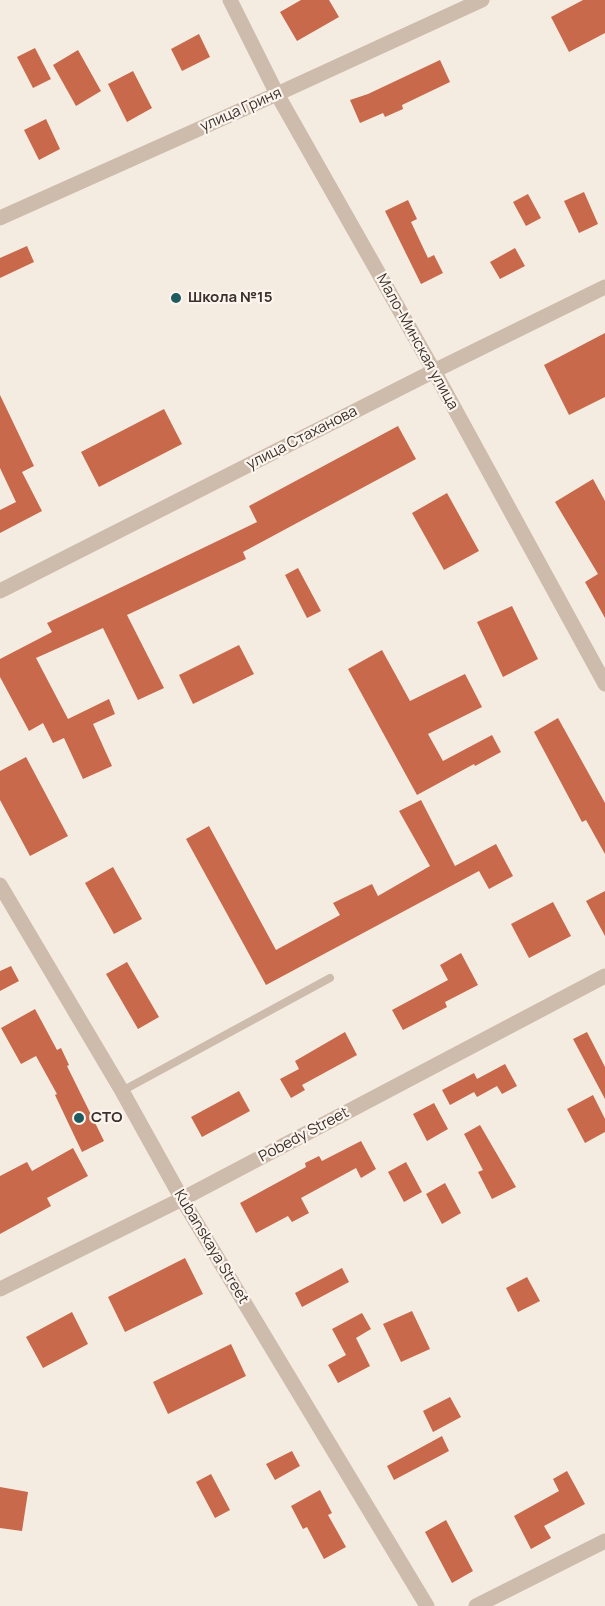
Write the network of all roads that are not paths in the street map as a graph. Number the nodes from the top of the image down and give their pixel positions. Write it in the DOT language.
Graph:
graph roads {
  1 [pos="230,0"];
  2 [pos="482,0"];
  3 [pos="277,94"];
  4 [pos="0,218"];
  5 [pos="605,286"];
  6 [pos="434,371"];
  7 [pos="0,591"];
  8 [pos="605,684"];
  9 [pos="0,885"];
  10 [pos="605,976"];
  11 [pos="330,978"];
  12 [pos="122,1091"];
  13 [pos="182,1199"];
  14 [pos="0,1289"];
  15 [pos="605,1541"];
  16 [pos="427,1606"];
  17 [pos="477,1606"];
  1 -- 3 [label="street, Мало-Минская улица"];
  2 -- 3 [label="street, улица Гриня"];
  3 -- 4 [label="street, улица Гриня"];
  3 -- 6 [label="street, Мало-Минская улица"];
  5 -- 6 [label="street, улица Стаханова"];
  6 -- 7 [label="street, улица Стаханова"];
  6 -- 8 [label="street, Мало-Минская улица"];
  9 -- 12 [label="street, Kubanskaya Street"];
  10 -- 13 [label="street, Pobedy Street"];
  11 -- 12 [label="lane"];
  12 -- 13 [label="street, Kubanskaya Street"];
  13 -- 14 [label="street, Pobedy Street"];
  13 -- 16 [label="street, Kubanskaya Street"];
  15 -- 17 [label="street"];
}
